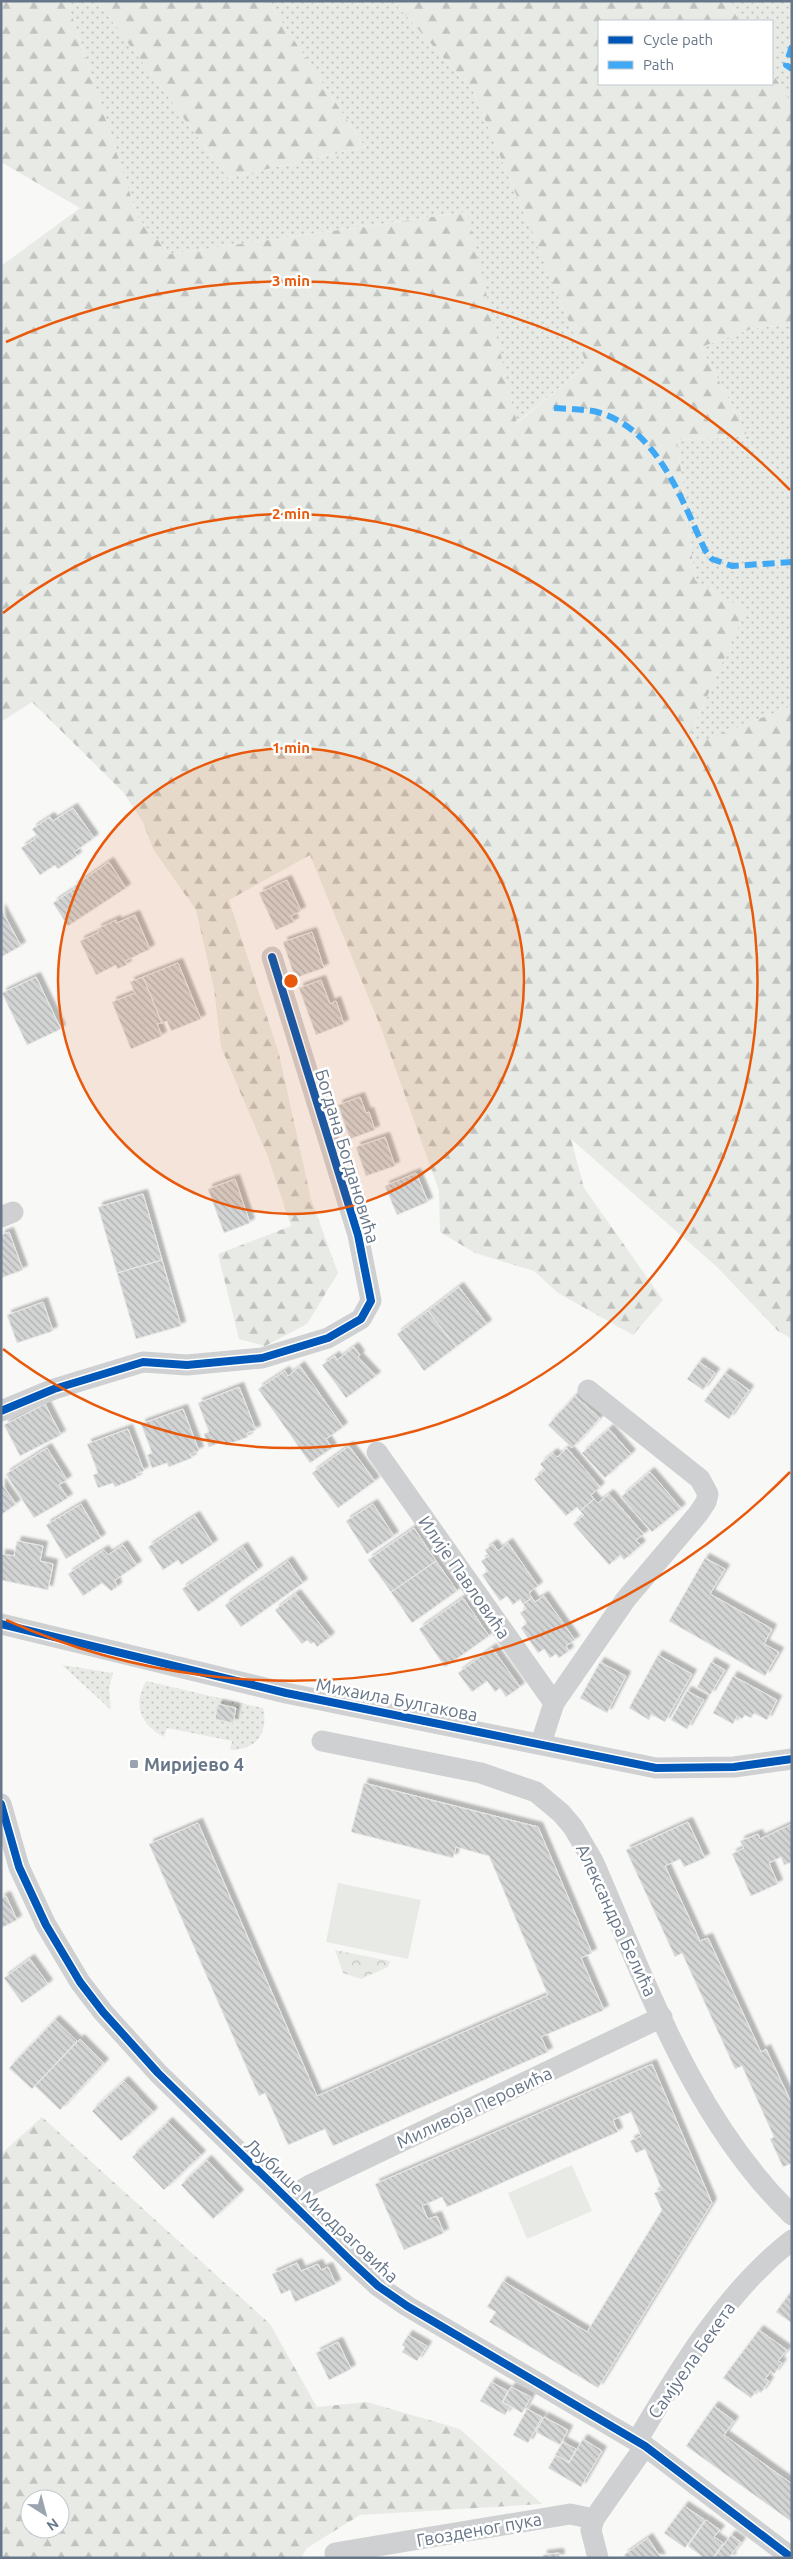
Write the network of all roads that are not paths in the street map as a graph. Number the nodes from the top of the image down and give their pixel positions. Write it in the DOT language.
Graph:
graph roads {
  1 [pos="272,957"];
  2 [pos="588,1390"];
  3 [pos="1,1411"];
  4 [pos="377,1452"];
  5 [pos="1,1624"];
  6 [pos="554,1703"];
  7 [pos="322,1741"];
  8 [pos="541,1743"];
  9 [pos="792,1760"];
  10 [pos="1,1804"];
  11 [pos="662,2017"];
  12 [pos="287,2200"];
  13 [pos="792,2215"];
  14 [pos="792,2240"];
  15 [pos="641,2444"];
  16 [pos="594,2519"];
  17 [pos="335,2553"];
  18 [pos="598,2558"];
  19 [pos="792,2558"];
  1 -- 3 [label="street, Богдана Богдановића"];
  2 -- 6 [label="street"];
  4 -- 6 [label="street, Илије Павловића"];
  5 -- 8 [label="street, Михаила Булгакова"];
  6 -- 8 [label="street"];
  7 -- 11 [label="street, Александра Белића"];
  8 -- 9 [label="street, Михаила Булгакова"];
  10 -- 12 [label="street, Љубише Миодраговића"];
  11 -- 12 [label="street, Миливоја Перовића"];
  11 -- 13 [label="street, Александра Белића"];
  12 -- 15 [label="street, Љубише Миодраговића"];
  14 -- 15 [label="street, Самјуела Бекета"];
  15 -- 16 [label="street"];
  15 -- 19 [label="street, Љубише Миодраговића"];
  16 -- 17 [label="street, Гвозденог пука"];
  16 -- 18 [label="street"];
}
